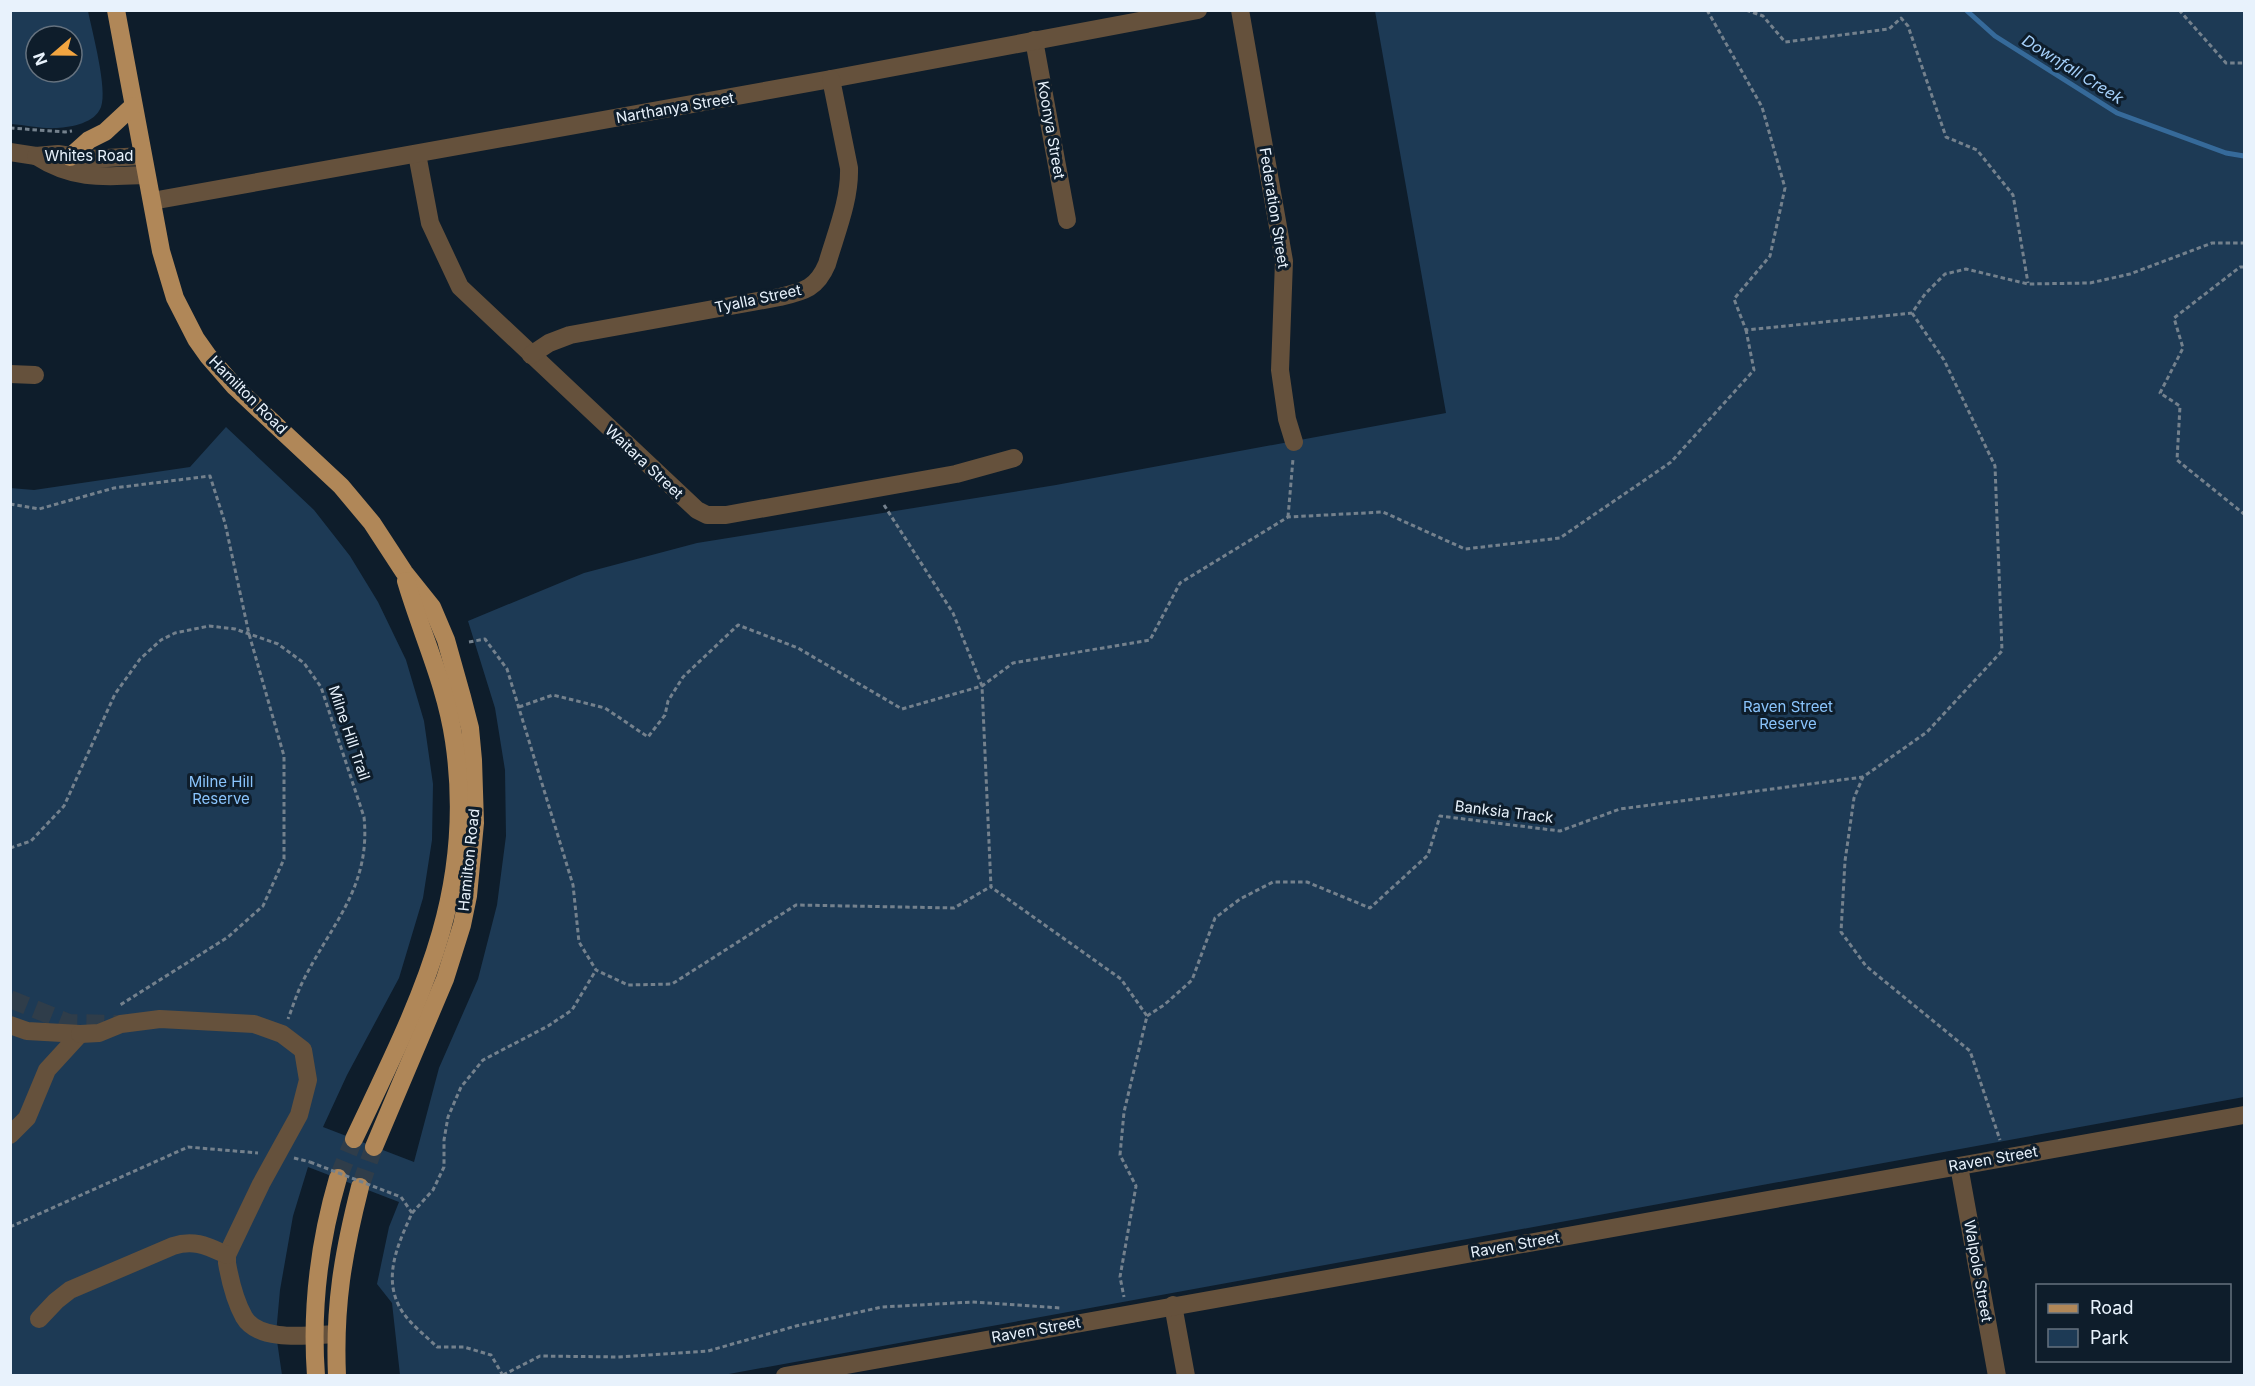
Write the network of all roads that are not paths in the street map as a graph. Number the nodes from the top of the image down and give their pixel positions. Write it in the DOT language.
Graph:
graph roads {
  1 [pos="116,10"];
  2 [pos="1198,10"];
  3 [pos="1240,10"];
  4 [pos="1035,40"];
  5 [pos="831,79"];
  6 [pos="133,106"];
  7 [pos="10,152"];
  8 [pos="417,154"];
  9 [pos="36,156"];
  10 [pos="142,156"];
  11 [pos="70,157"];
  12 [pos="146,175"];
  13 [pos="152,201"];
  14 [pos="1067,220"];
  15 [pos="531,355"];
  16 [pos="10,374"];
  17 [pos="35,375"];
  18 [pos="1294,442"];
  19 [pos="1014,458"];
  20 [pos="404,572"];
  21 [pos="10,1024"];
  22 [pos="80,1034"];
  23 [pos="2244,1114"];
  24 [pos="10,1135"];
  25 [pos="354,1139"];
  26 [pos="374,1147"];
  27 [pos="1959,1166"];
  28 [pos="338,1178"];
  29 [pos="360,1186"];
  30 [pos="227,1255"];
  31 [pos="1173,1305"];
  32 [pos="39,1319"];
  33 [pos="336,1334"];
  34 [pos="313,1335"];
  35 [pos="316,1376"];
  36 [pos="337,1376"];
  37 [pos="785,1376"];
  38 [pos="1186,1376"];
  39 [pos="1997,1376"];
  1 -- 6 [label="main road, Hamilton Road"];
  2 -- 4 [label="street, Narthanya Street"];
  3 -- 18 [label="street, Federation Street"];
  4 -- 5 [label="street, Narthanya Street"];
  4 -- 14 [label="street, Koonya Street"];
  5 -- 8 [label="street, Narthanya Street"];
  5 -- 15 [label="street, Tyalla Street"];
  6 -- 10 [label="main road, Hamilton Road"];
  6 -- 11 [label="main road"];
  7 -- 9 [label="street, Whites Road"];
  8 -- 13 [label="street, Narthanya Street"];
  8 -- 15 [label="street, Waitara Street"];
  9 -- 11 [label="street, Whites Road"];
  9 -- 12 [label="street, Whites Road"];
  10 -- 11 [label="street, Whites Road"];
  10 -- 12 [label="main road, Hamilton Road"];
  12 -- 13 [label="main road, Hamilton Road"];
  13 -- 20 [label="main road, Hamilton Road"];
  15 -- 19 [label="street, Waitara Street"];
  16 -- 17 [label="street"];
  20 -- 25 [label="main road, Hamilton Road"];
  20 -- 26 [label="main road, Hamilton Road"];
  21 -- 22 [label="street"];
  22 -- 24 [label="street"];
  22 -- 30 [label="street"];
  23 -- 27 [label="street, Raven Street"];
  27 -- 31 [label="street, Raven Street"];
  27 -- 39 [label="street, Walpole Street"];
  28 -- 34 [label="main road"];
  29 -- 33 [label="main road"];
  30 -- 32 [label="street"];
  30 -- 34 [label="street"];
  31 -- 37 [label="street, Raven Street"];
  31 -- 38 [label="street"];
  33 -- 34 [label="street"];
  33 -- 36 [label="main road"];
  34 -- 35 [label="main road"];
}
